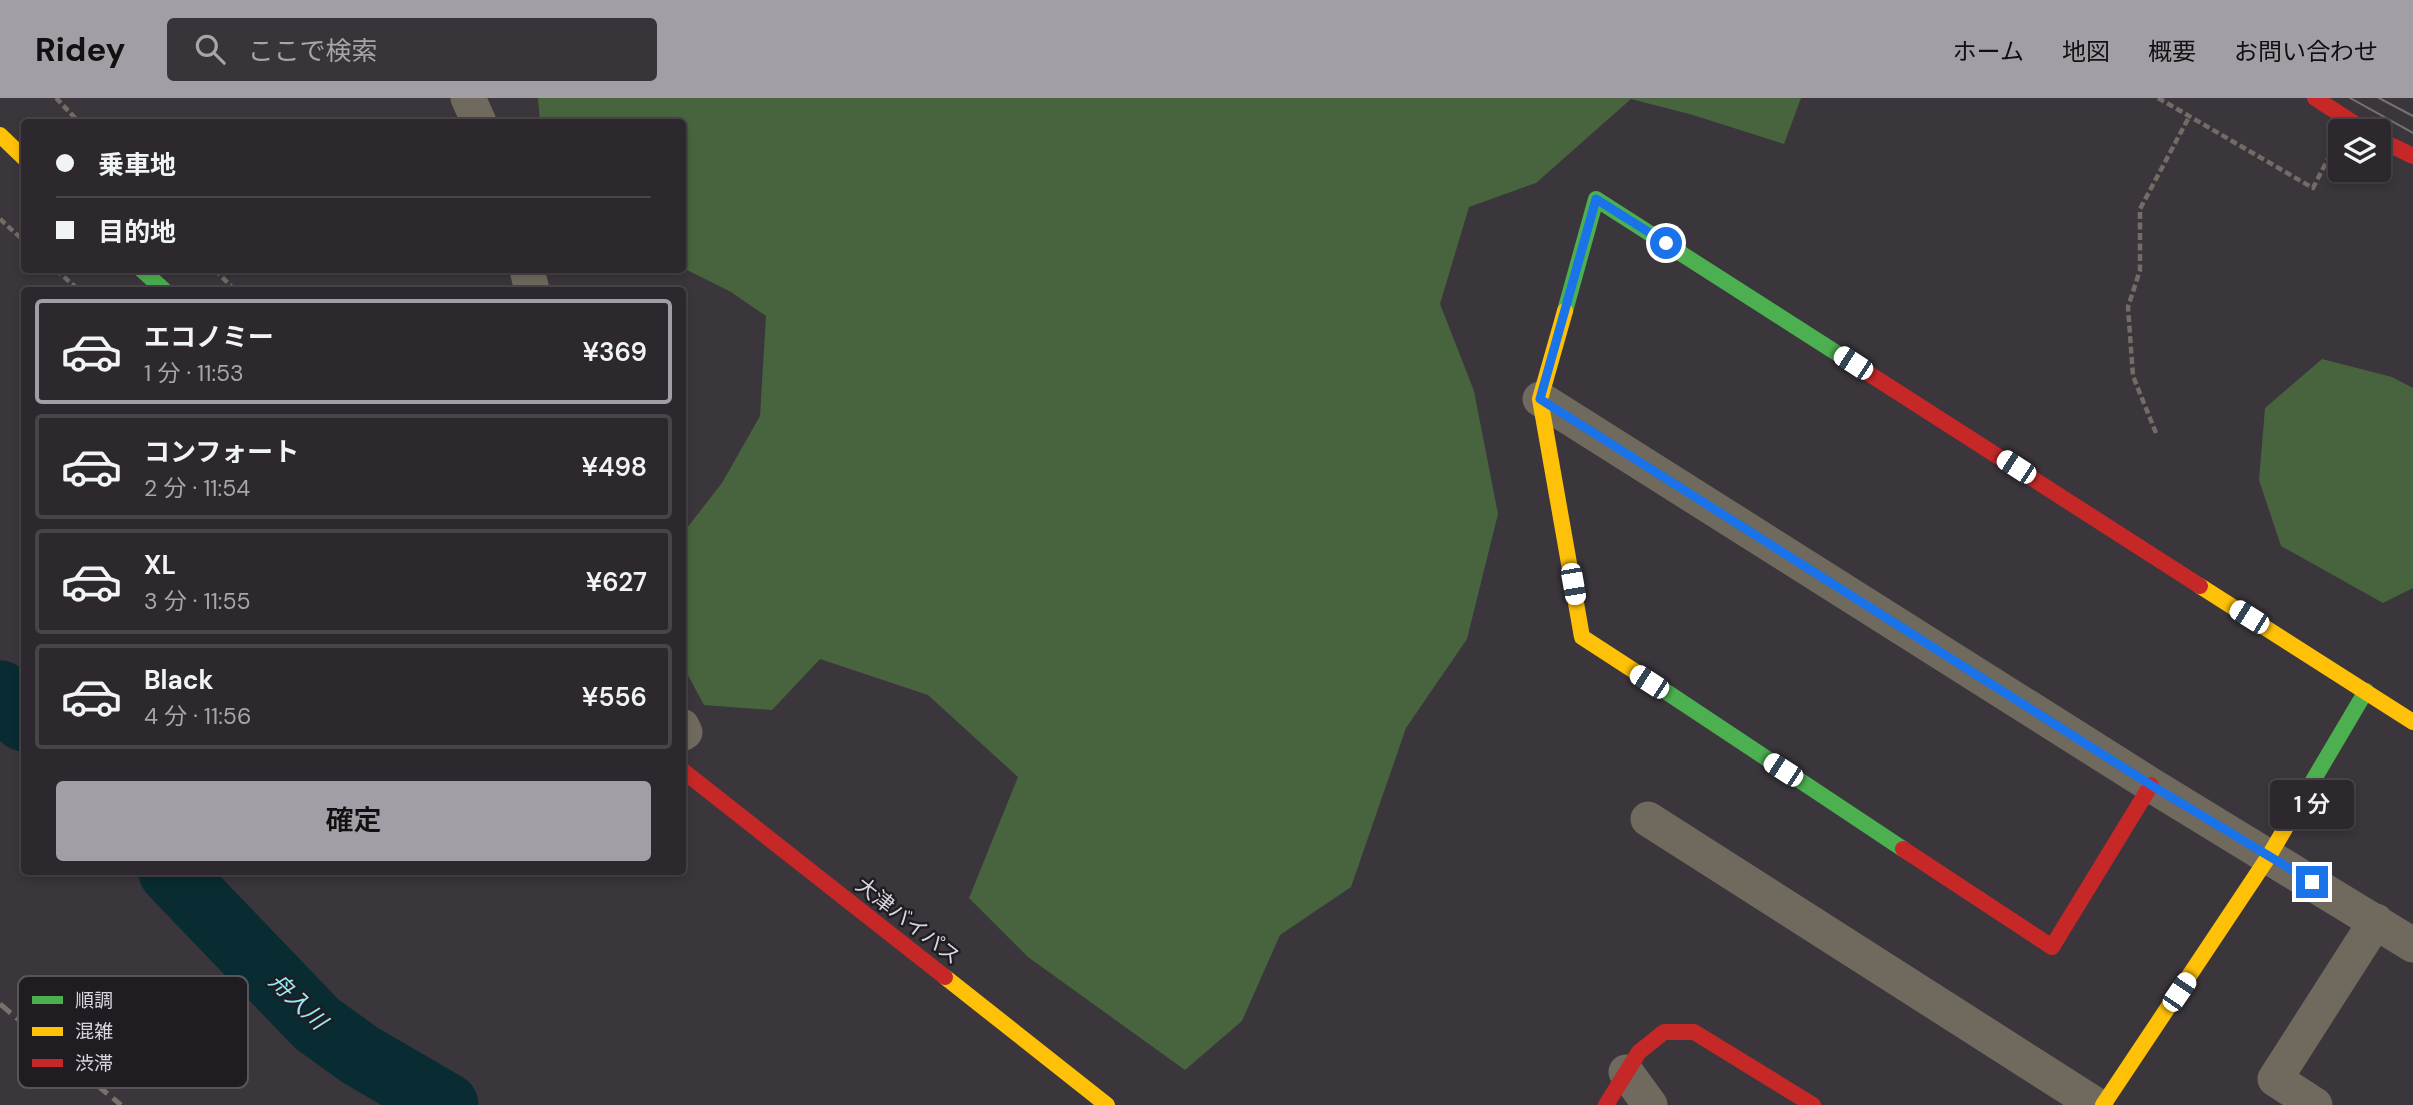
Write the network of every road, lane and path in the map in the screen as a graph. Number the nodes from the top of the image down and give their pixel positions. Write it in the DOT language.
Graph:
graph roads {
  1 [pos="56,98"];
  2 [pos="468,98"];
  3 [pos="2158,98"];
  4 [pos="2315,98"];
  5 [pos="2189,117"];
  6 [pos="76,119"];
  7 [pos="478,119"];
  8 [pos="2347,119"];
  9 [pos="0,135"];
  10 [pos="2391,145"];
  11 [pos="21,155"];
  12 [pos="2413,156"];
  13 [pos="2328,158"];
  14 [pos="0,219"];
  15 [pos="21,238"];
  16 [pos="59,273"];
  17 [pos="145,273"];
  18 [pos="218,273"];
  19 [pos="75,287"];
  20 [pos="161,287"];
  21 [pos="231,287"];
  22 [pos="1540,399"];
  23 [pos="2157,433"];
  24 [pos="2366,691"];
  25 [pos="2413,722"];
  26 [pos="686,773"];
  27 [pos="2151,785"];
  28 [pos="1648,819"];
  29 [pos="2269,856"];
  30 [pos="2376,921"];
  31 [pos="2413,944"];
  32 [pos="1626,1072"];
  33 [pos="1107,1105"];
  34 [pos="1606,1105"];
  35 [pos="1650,1105"];
  36 [pos="1813,1105"];
  37 [pos="2096,1105"];
  38 [pos="2103,1105"];
  39 [pos="2315,1105"];
  1 -- 6 [label="path"];
  2 -- 7 [label="street"];
  3 -- 5 [label="path"];
  4 -- 8 [label="main road"];
  5 -- 13 [label="path"];
  5 -- 23 [label="path"];
  9 -- 11 [label="main road"];
  10 -- 12 [label="main road"];
  14 -- 15 [label="path"];
  16 -- 19 [label="path"];
  17 -- 20 [label="main road"];
  18 -- 21 [label="path"];
  22 -- 24 [label="main road"];
  22 -- 27 [label="street"];
  22 -- 27 [label="main road"];
  24 -- 25 [label="main road"];
  24 -- 29 [label="main road"];
  26 -- 33 [label="main road, 大津バイパス"];
  27 -- 29 [label="street"];
  28 -- 37 [label="street"];
  29 -- 30 [label="street"];
  29 -- 38 [label="main road"];
  30 -- 31 [label="street"];
  30 -- 39 [label="street"];
  32 -- 34 [label="main road"];
  32 -- 35 [label="street"];
  32 -- 36 [label="main road"];
}
